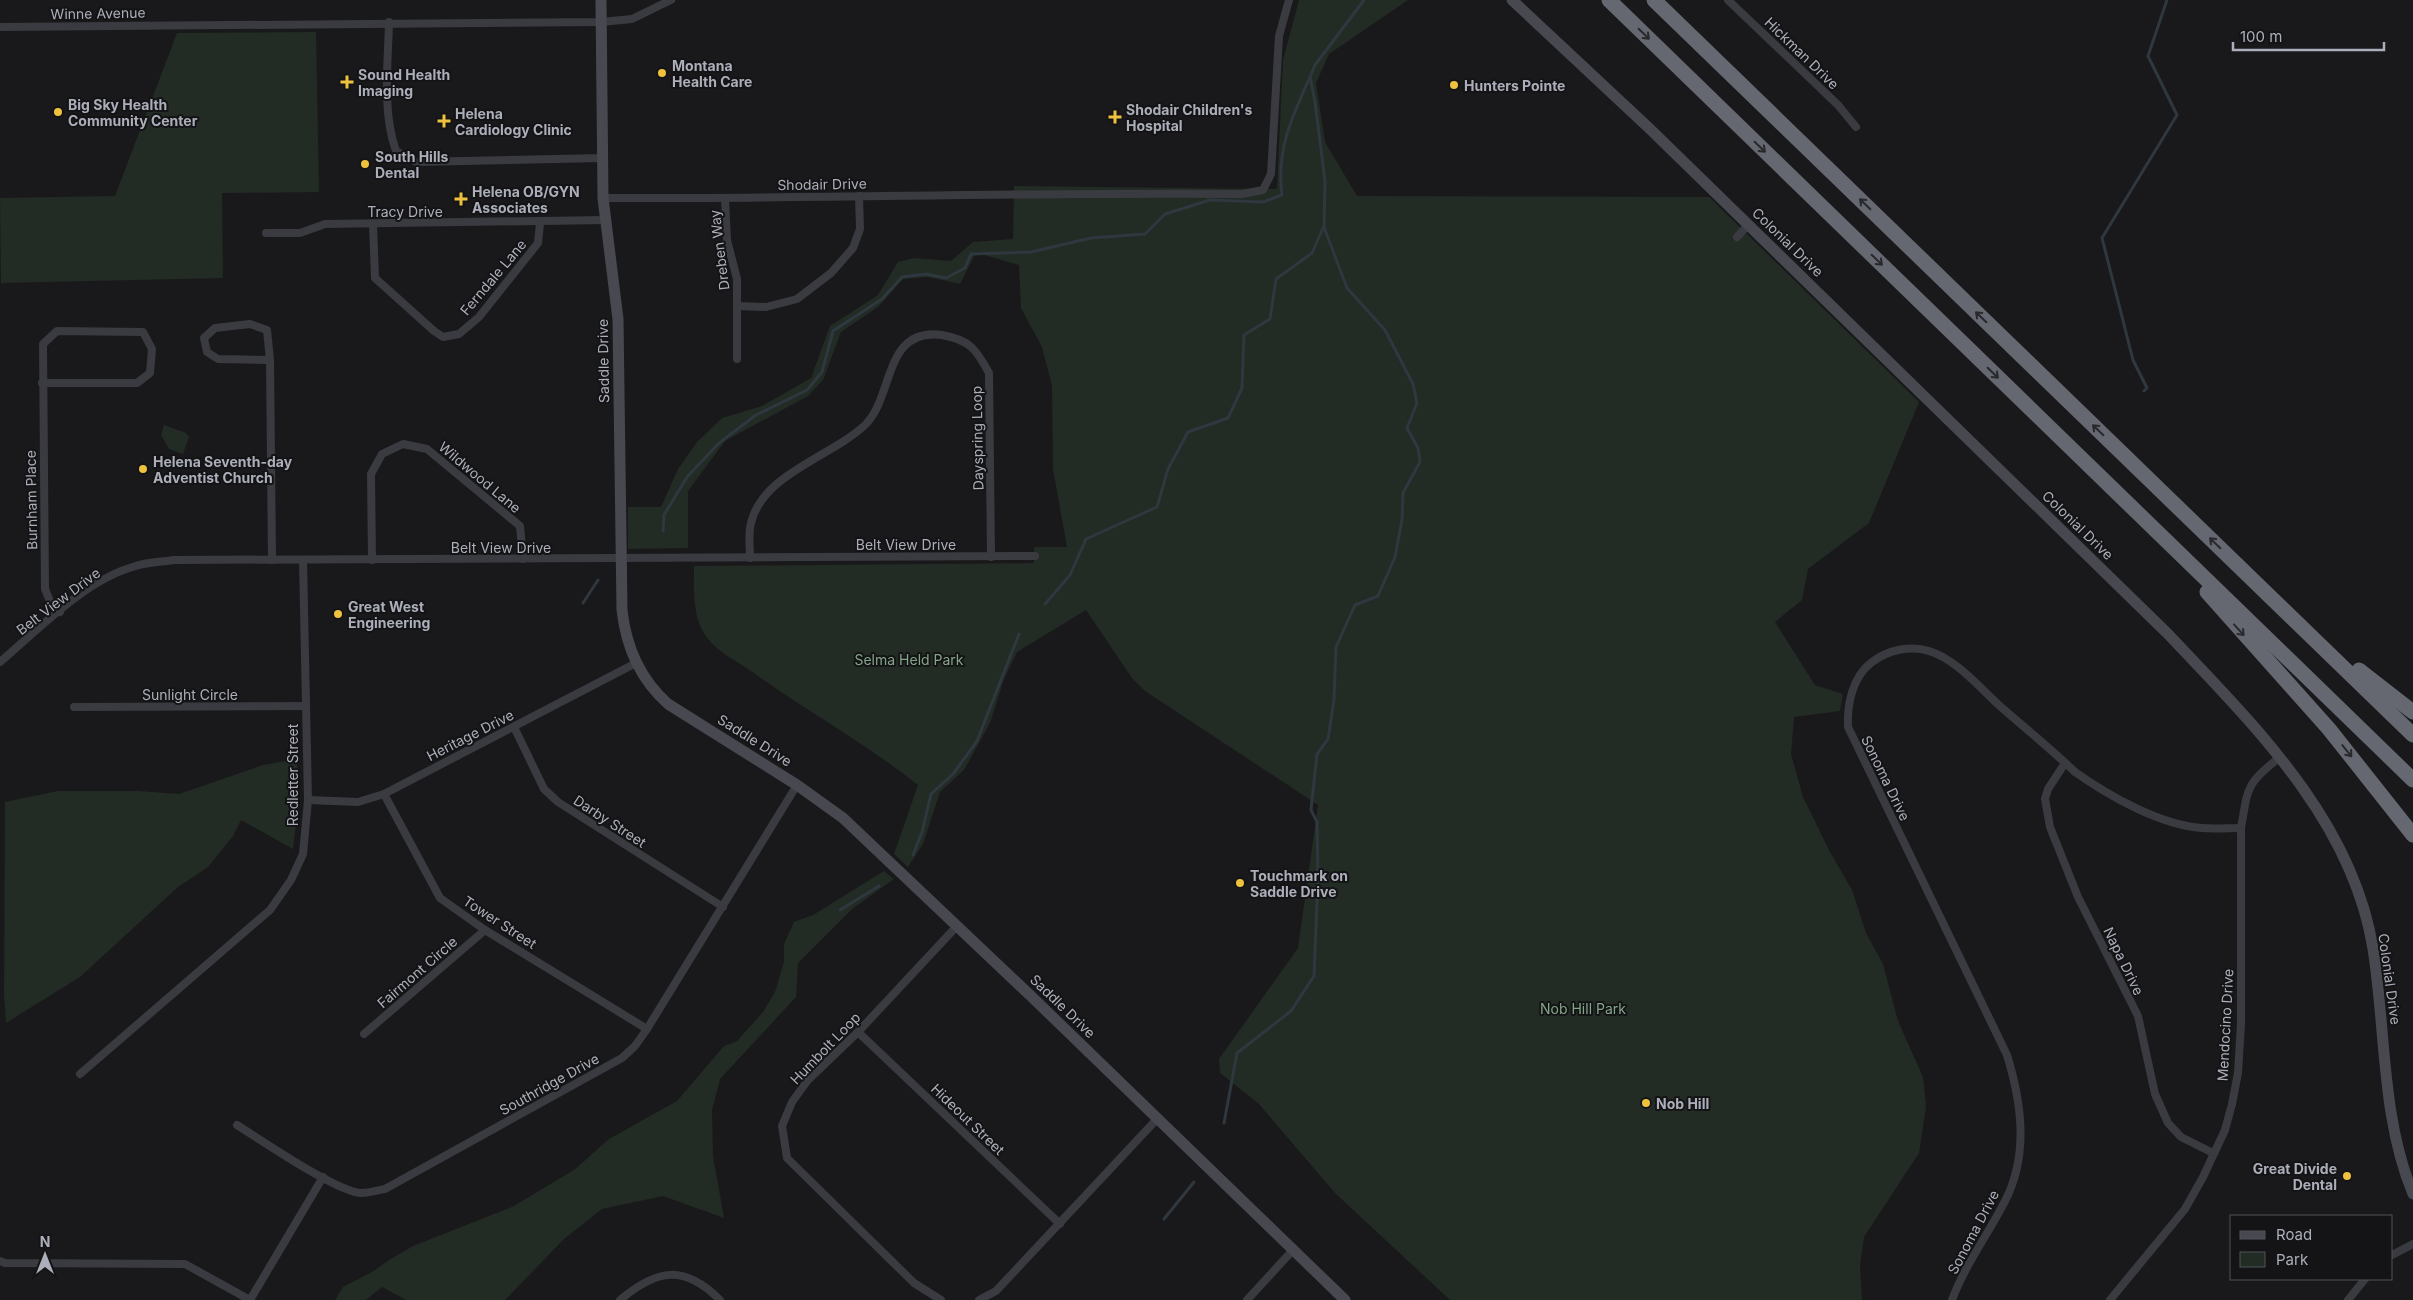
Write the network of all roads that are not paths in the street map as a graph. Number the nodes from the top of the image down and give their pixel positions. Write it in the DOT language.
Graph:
graph roads {
  1 [pos="601,0"];
  2 [pos="671,0"];
  3 [pos="1289,0"];
  4 [pos="1512,0"];
  5 [pos="1608,0"];
  6 [pos="1654,0"];
  7 [pos="1728,0"];
  8 [pos="389,22"];
  9 [pos="601,22"];
  10 [pos="0,27"];
  11 [pos="1856,127"];
  12 [pos="603,158"];
  13 [pos="859,196"];
  14 [pos="604,198"];
  15 [pos="725,198"];
  16 [pos="605,220"];
  17 [pos="540,223"];
  18 [pos="373,224"];
  19 [pos="1748,225"];
  20 [pos="266,233"];
  21 [pos="1737,237"];
  22 [pos="737,306"];
  23 [pos="737,359"];
  24 [pos="270,360"];
  25 [pos="42,383"];
  26 [pos="2163,538"];
  27 [pos="991,556"];
  28 [pos="1035,556"];
  29 [pos="620,558"];
  30 [pos="750,558"];
  31 [pos="523,559"];
  32 [pos="272,560"];
  33 [pos="303,560"];
  34 [pos="372,560"];
  35 [pos="2238,566"];
  36 [pos="60,612"];
  37 [pos="0,662"];
  38 [pos="636,663"];
  39 [pos="305,706"];
  40 [pos="74,707"];
  41 [pos="2413,712"];
  42 [pos="514,726"];
  43 [pos="2413,735"];
  44 [pos="2278,758"];
  45 [pos="2065,762"];
  46 [pos="2413,780"];
  47 [pos="797,785"];
  48 [pos="384,794"];
  49 [pos="308,800"];
  50 [pos="2241,828"];
  51 [pos="2413,835"];
  52 [pos="723,907"];
  53 [pos="957,926"];
  54 [pos="485,930"];
  55 [pos="647,1029"];
  56 [pos="858,1032"];
  57 [pos="364,1034"];
  58 [pos="80,1074"];
  59 [pos="1157,1119"];
  60 [pos="237,1125"];
  61 [pos="2214,1154"];
  62 [pos="323,1177"];
  63 [pos="2413,1194"];
  64 [pos="1060,1224"];
  65 [pos="2413,1244"];
  66 [pos="1293,1250"];
  67 [pos="2393,1254"];
  68 [pos="0,1261"];
  69 [pos="2364,1280"];
  70 [pos="250,1300"];
  71 [pos="620,1300"];
  72 [pos="720,1300"];
  73 [pos="941,1300"];
  74 [pos="979,1300"];
  75 [pos="1247,1300"];
  76 [pos="1345,1300"];
  77 [pos="1952,1300"];
  78 [pos="2110,1300"];
  79 [pos="2348,1300"];
  1 -- 9 [label="street, Saddle Drive"];
  2 -- 9 [label="street, Winne Avenue"];
  3 -- 13 [label="street, Shodair Drive"];
  4 -- 19 [label="street, Colonial Drive"];
  5 -- 26 [label="highway, one-way"];
  35 -- 6 [label="highway, one-way"];
  7 -- 11 [label="street, Hickman Drive"];
  8 -- 9 [label="street, Winne Avenue"];
  8 -- 10 [label="street, Winne Avenue"];
  8 -- 12 [label="street"];
  9 -- 12 [label="street, Saddle Drive"];
  12 -- 14 [label="street, Saddle Drive"];
  13 -- 15 [label="street, Shodair Drive"];
  13 -- 22 [label="street"];
  14 -- 15 [label="street, Shodair Drive"];
  14 -- 16 [label="street, Saddle Drive"];
  15 -- 22 [label="street, Dreben Way"];
  16 -- 17 [label="street, Tracy Drive"];
  16 -- 29 [label="street, Saddle Drive"];
  17 -- 18 [label="street, Tracy Drive"];
  17 -- 18 [label="street, Ferndale Lane"];
  18 -- 20 [label="street, Tracy Drive"];
  19 -- 21 [label="street"];
  19 -- 44 [label="street, Colonial Drive"];
  22 -- 23 [label="street, Dreben Way"];
  24 -- 24 [label="street"];
  24 -- 32 [label="street"];
  25 -- 25 [label="street, Burnham Place"];
  25 -- 36 [label="street, Burnham Place"];
  26 -- 46 [label="highway"];
  26 -- 51 [label="highway, one-way"];
  27 -- 28 [label="street, Belt View Drive"];
  27 -- 30 [label="street, Belt View Drive"];
  27 -- 30 [label="street, Dayspring Loop"];
  29 -- 30 [label="street, Belt View Drive"];
  29 -- 31 [label="street, Belt View Drive"];
  29 -- 38 [label="street, Saddle Drive"];
  31 -- 34 [label="street, Belt View Drive"];
  31 -- 34 [label="street, Wildwood Lane"];
  32 -- 33 [label="street, Belt View Drive"];
  32 -- 36 [label="street, Belt View Drive"];
  33 -- 34 [label="street, Belt View Drive"];
  33 -- 39 [label="street, Redletter Street"];
  35 -- 41 [label="highway"];
  35 -- 43 [label="highway"];
  36 -- 37 [label="street, Belt View Drive"];
  38 -- 42 [label="street, Heritage Drive"];
  38 -- 47 [label="street, Saddle Drive"];
  39 -- 40 [label="street, Sunlight Circle"];
  39 -- 49 [label="street, Redletter Street"];
  42 -- 48 [label="street, Heritage Drive"];
  42 -- 52 [label="street, Darby Street"];
  44 -- 50 [label="street, Mendocino Drive"];
  44 -- 63 [label="street, Colonial Drive"];
  45 -- 50 [label="street, Sonoma Drive"];
  45 -- 61 [label="street, Napa Drive"];
  45 -- 77 [label="street, Sonoma Drive"];
  47 -- 52 [label="street, Southridge Drive"];
  47 -- 53 [label="street, Saddle Drive"];
  48 -- 49 [label="street, Heritage Drive"];
  48 -- 54 [label="street, Tower Street"];
  49 -- 58 [label="street, Redletter Street"];
  50 -- 61 [label="street, Mendocino Drive"];
  52 -- 55 [label="street, Southridge Drive"];
  53 -- 56 [label="street, Humbolt Loop"];
  53 -- 59 [label="street, Saddle Drive"];
  54 -- 55 [label="street, Tower Street"];
  54 -- 57 [label="street, Fairmont Circle"];
  55 -- 62 [label="street, Southridge Drive"];
  56 -- 64 [label="street, Hideout Street"];
  56 -- 73 [label="street, Humbolt Loop"];
  59 -- 64 [label="street"];
  59 -- 66 [label="street, Saddle Drive"];
  60 -- 62 [label="street, Southridge Drive"];
  61 -- 78 [label="street, Mendocino Drive"];
  62 -- 70 [label="street"];
  64 -- 74 [label="street"];
  65 -- 67 [label="street"];
  66 -- 75 [label="street"];
  66 -- 76 [label="street, Saddle Drive"];
  68 -- 70 [label="street"];
  69 -- 79 [label="street"];
  71 -- 72 [label="street"];
}
